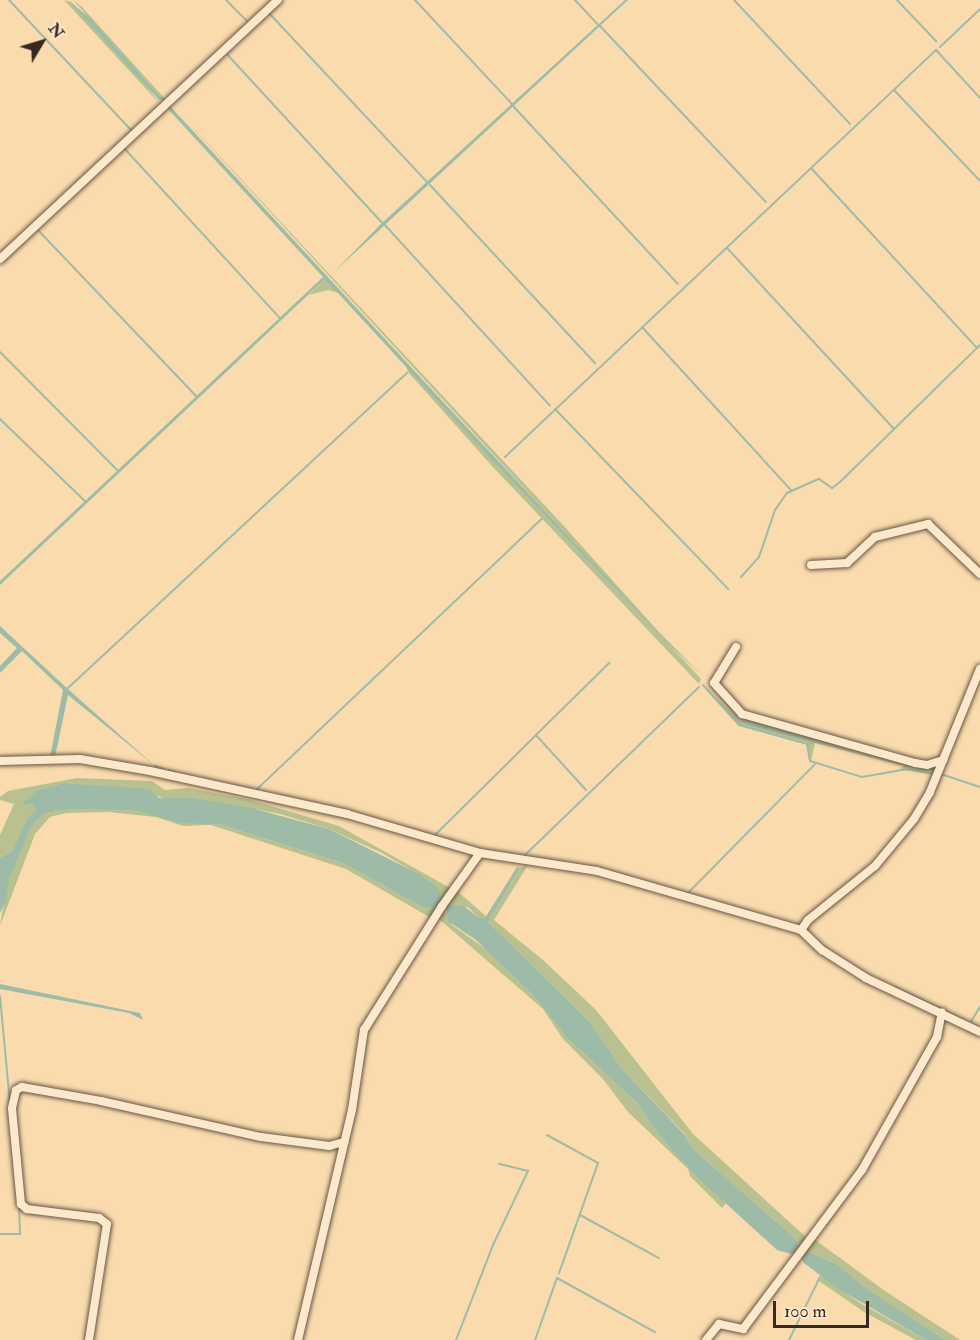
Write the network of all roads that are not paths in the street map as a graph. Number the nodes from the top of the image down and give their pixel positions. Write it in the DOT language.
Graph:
graph roads {
  1 [pos="278,0"];
  2 [pos="0,259"];
  3 [pos="811,566"];
  4 [pos="980,574"];
  5 [pos="736,647"];
  6 [pos="980,669"];
  7 [pos="943,760"];
  8 [pos="0,761"];
  9 [pos="480,854"];
  10 [pos="801,930"];
  11 [pos="942,1012"];
  12 [pos="980,1032"];
  13 [pos="344,1142"];
  14 [pos="88,1340"];
  15 [pos="298,1340"];
  16 [pos="706,1340"];
  1 -- 2 [label="street"];
  3 -- 4 [label="street"];
  5 -- 7 [label="street"];
  6 -- 7 [label="street"];
  7 -- 10 [label="street"];
  8 -- 9 [label="street"];
  9 -- 10 [label="street"];
  9 -- 13 [label="street"];
  10 -- 11 [label="street"];
  11 -- 12 [label="street"];
  11 -- 16 [label="street"];
  13 -- 14 [label="street"];
  13 -- 15 [label="street"];
}
